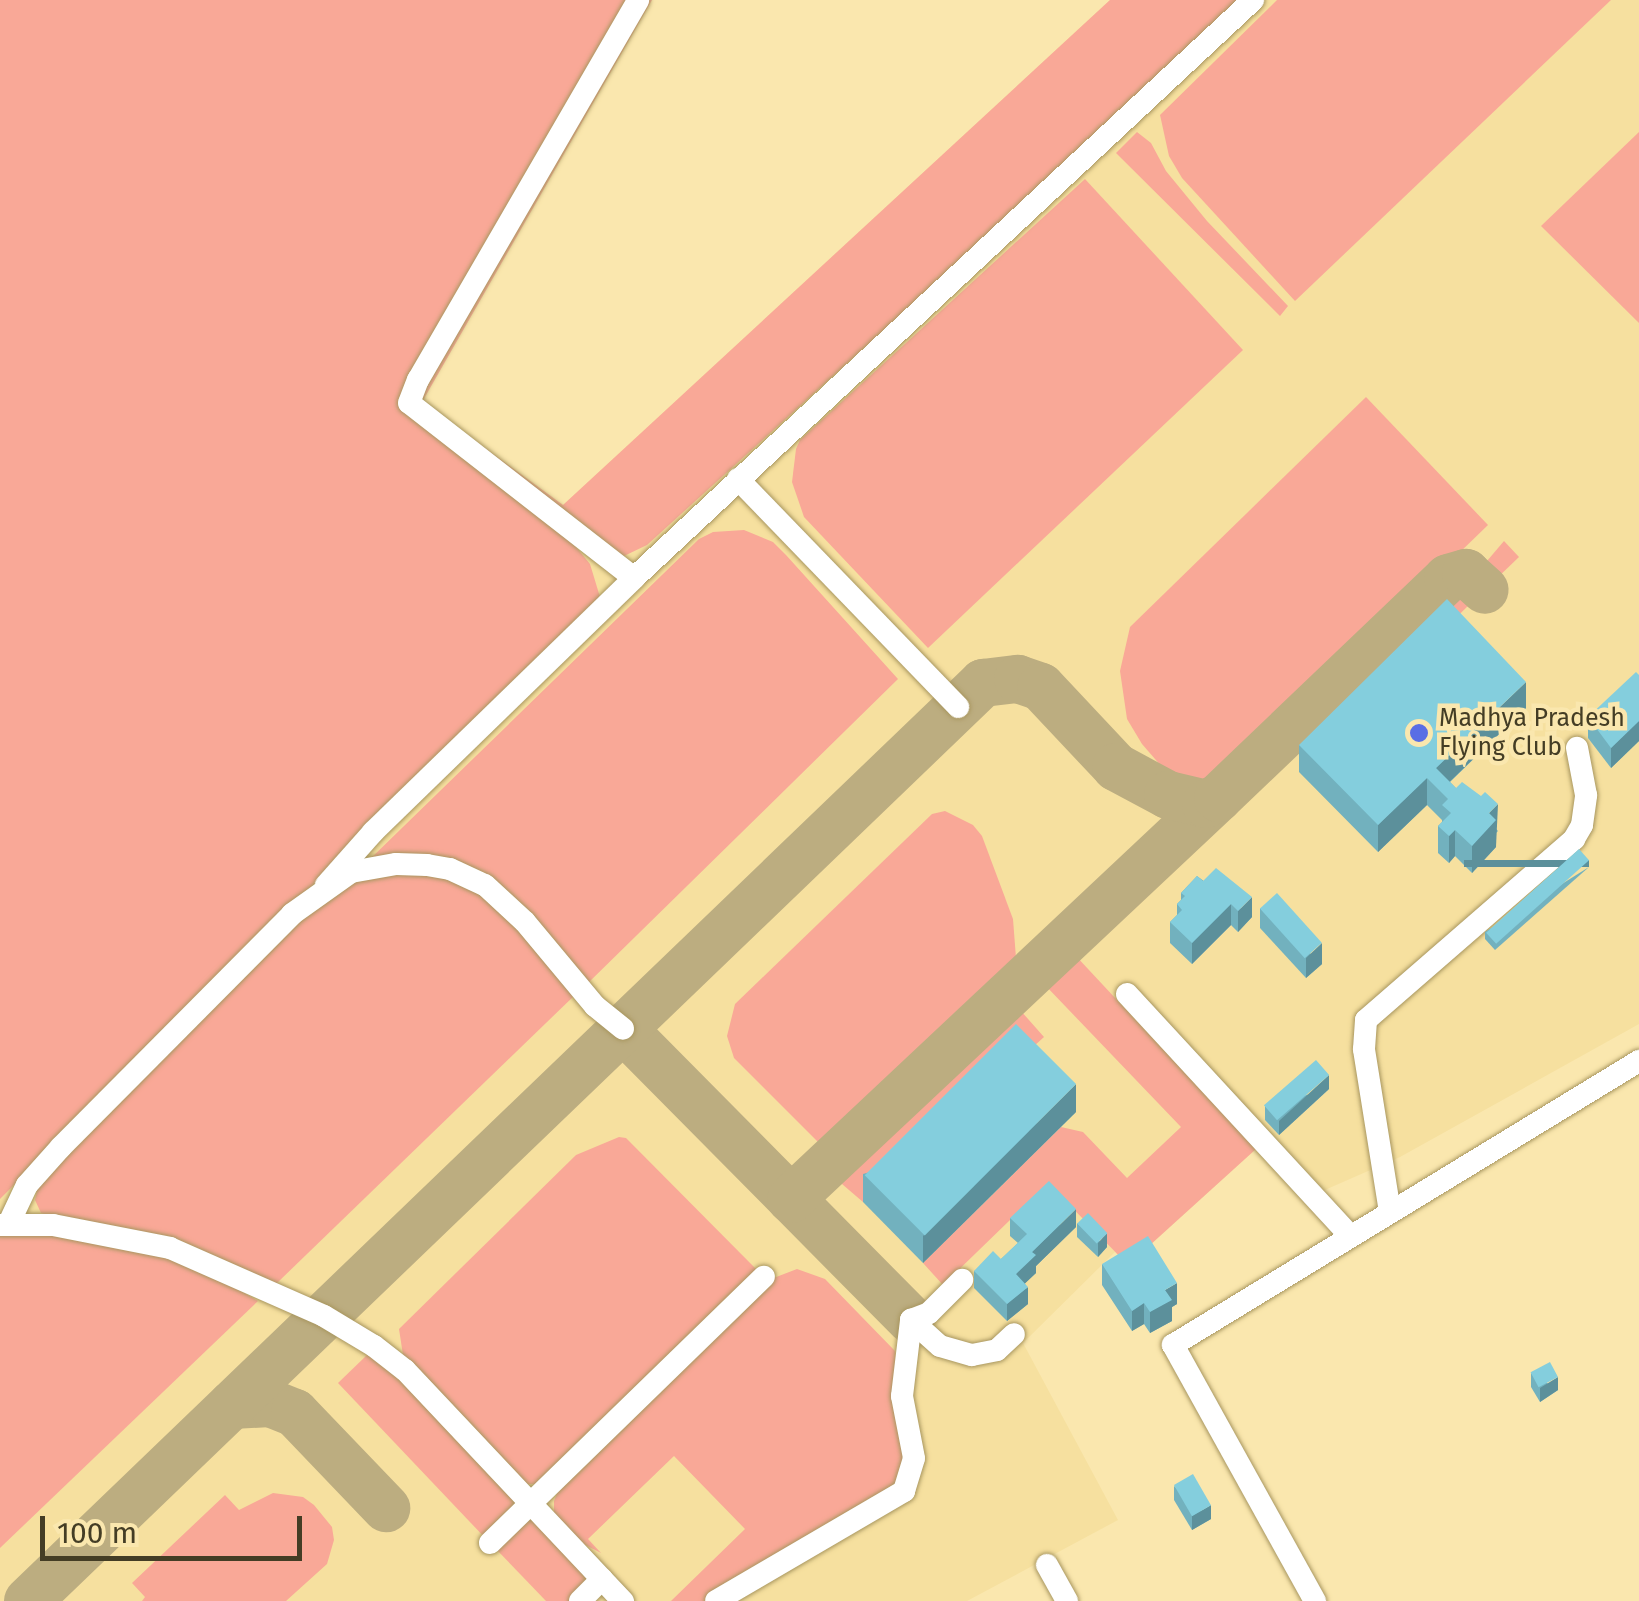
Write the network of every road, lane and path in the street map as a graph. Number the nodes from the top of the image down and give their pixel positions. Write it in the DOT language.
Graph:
graph roads {
  1 [pos="638,0"];
  2 [pos="1253,0"];
  3 [pos="738,480"];
  4 [pos="634,578"];
  5 [pos="958,706"];
  6 [pos="1578,748"];
  7 [pos="326,886"];
  8 [pos="1127,994"];
  9 [pos="623,1029"];
  10 [pos="1639,1061"];
  11 [pos="1390,1212"];
  12 [pos="4,1224"];
  13 [pos="1350,1236"];
  14 [pos="764,1277"];
  15 [pos="962,1280"];
  16 [pos="910,1320"];
  17 [pos="1014,1334"];
  18 [pos="531,1504"];
  19 [pos="490,1543"];
  20 [pos="1047,1565"];
  21 [pos="602,1579"];
  22 [pos="580,1601"];
  23 [pos="623,1601"];
  24 [pos="716,1601"];
  25 [pos="1068,1601"];
  26 [pos="1315,1601"];
  1 -- 4 [label="street"];
  2 -- 3 [label="street"];
  3 -- 4 [label="street"];
  3 -- 5 [label="street"];
  4 -- 7 [label="street"];
  6 -- 11 [label="street"];
  7 -- 9 [label="street"];
  7 -- 12 [label="street"];
  8 -- 13 [label="street"];
  10 -- 11 [label="street"];
  11 -- 13 [label="street"];
  12 -- 18 [label="street"];
  13 -- 26 [label="street"];
  14 -- 18 [label="street"];
  15 -- 16 [label="street"];
  16 -- 17 [label="street"];
  16 -- 24 [label="street"];
  18 -- 19 [label="street"];
  18 -- 21 [label="street"];
  20 -- 25 [label="street"];
  21 -- 22 [label="street"];
  21 -- 23 [label="street"];
}
